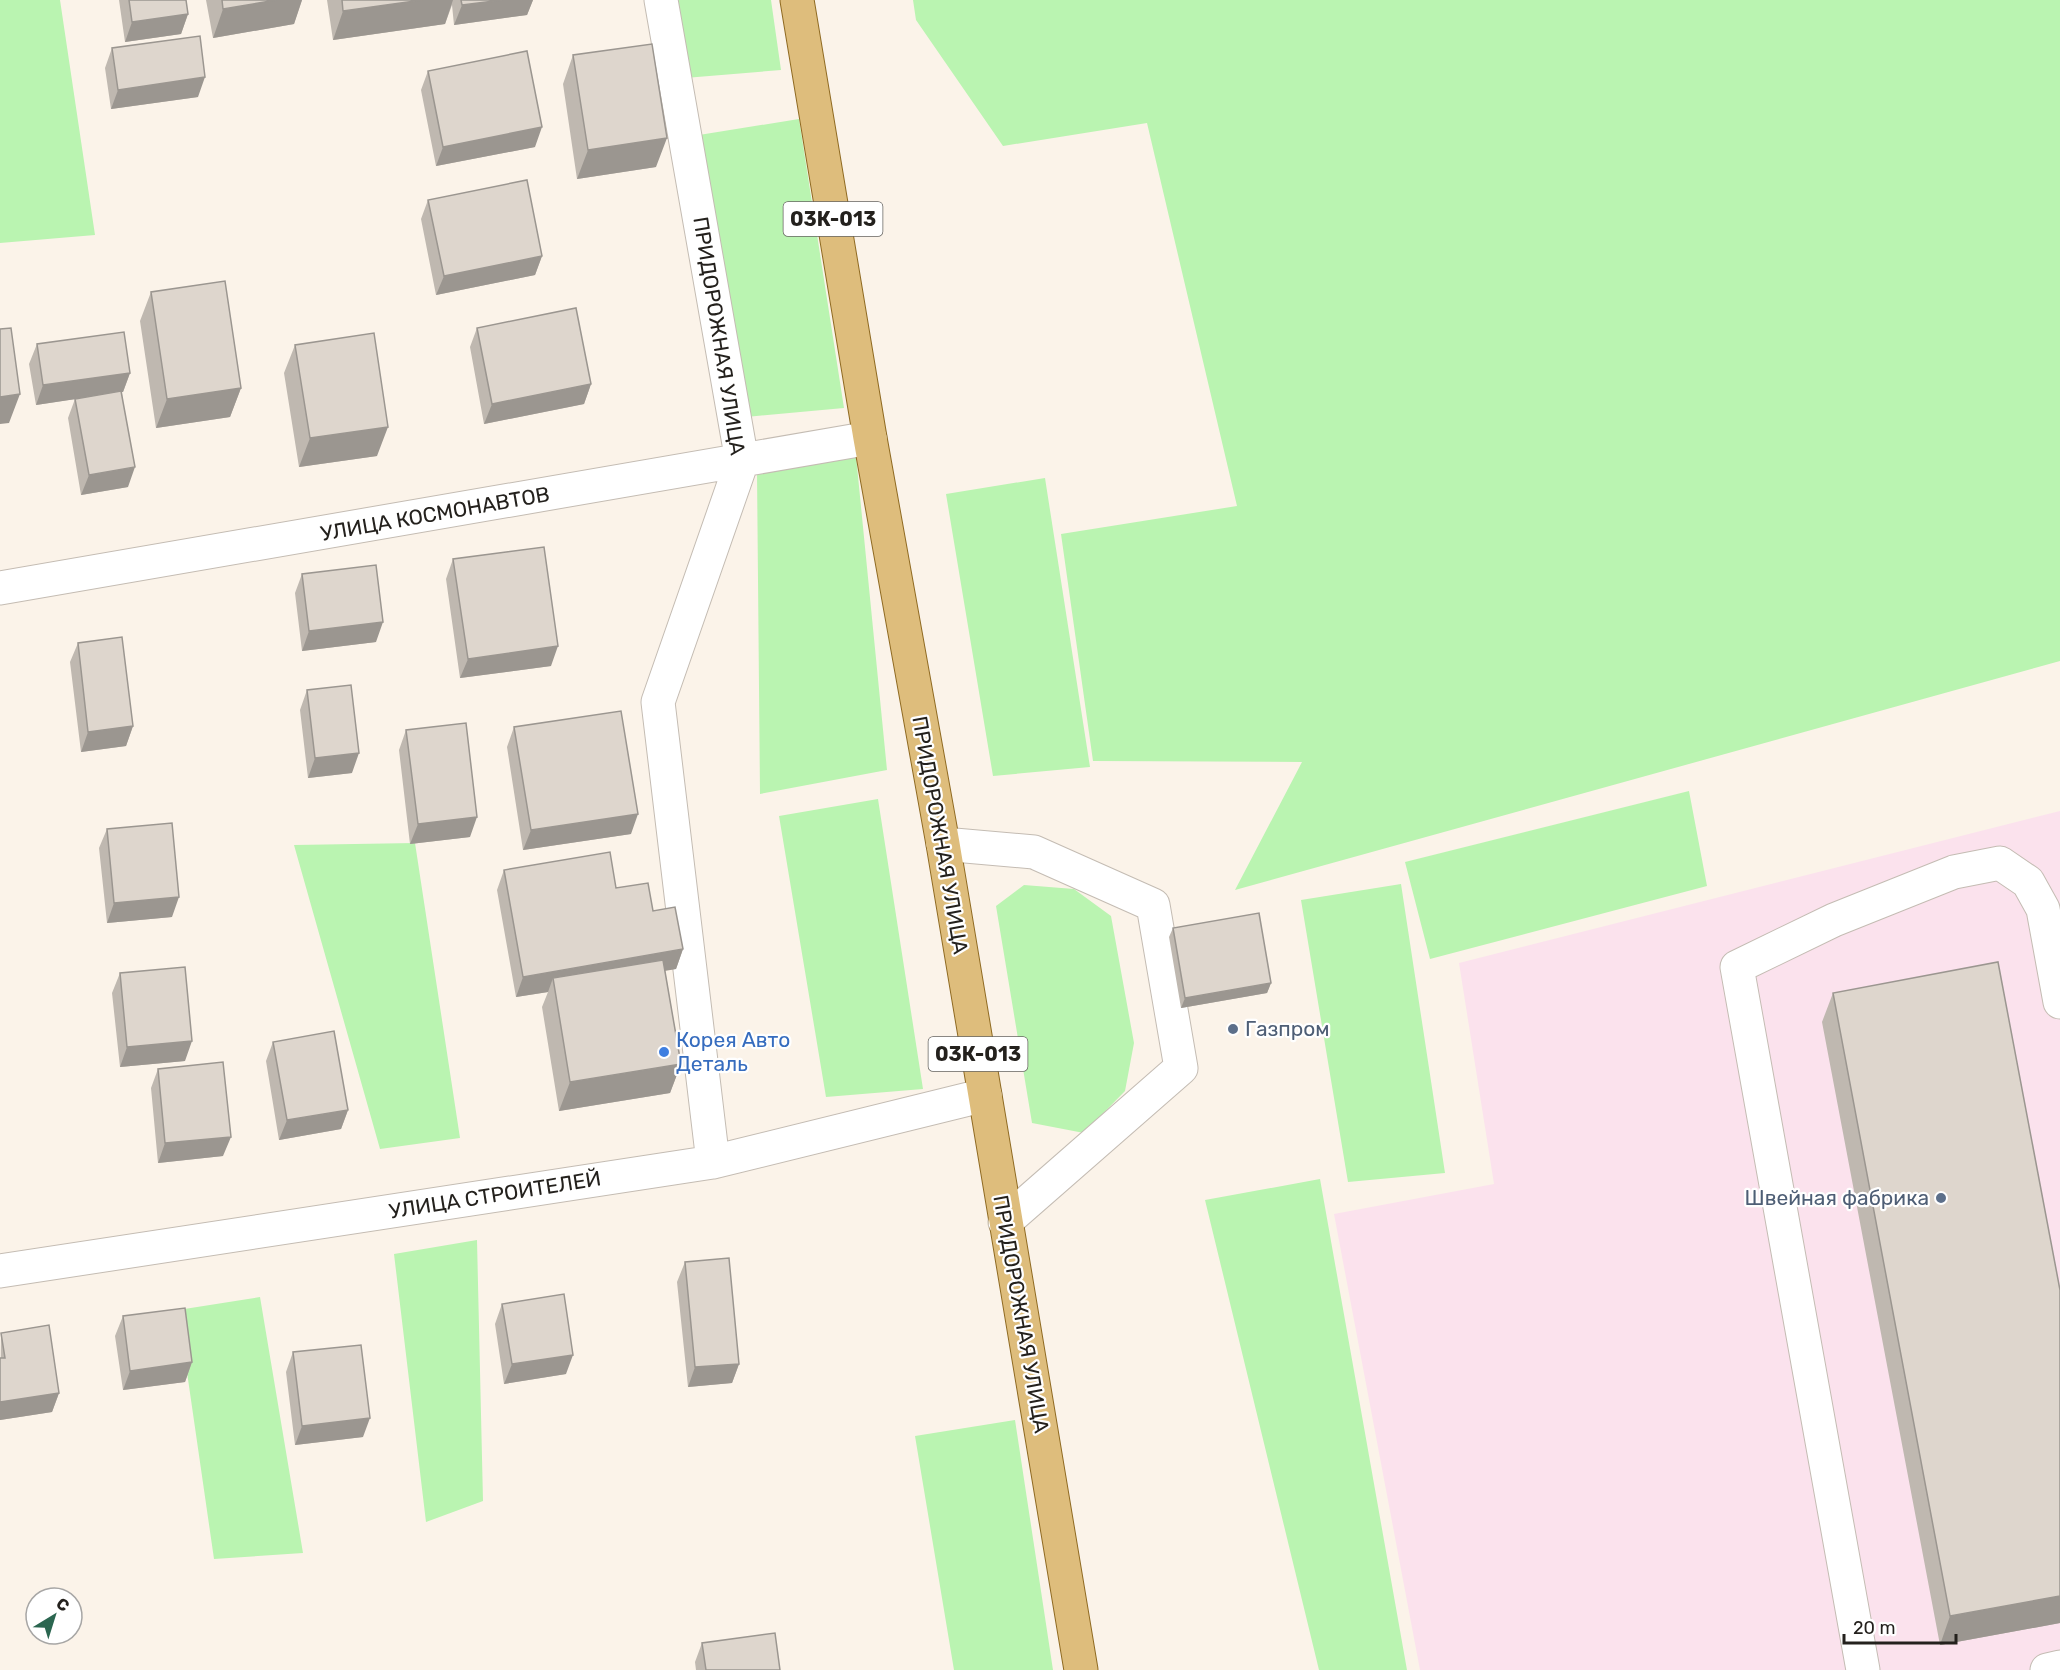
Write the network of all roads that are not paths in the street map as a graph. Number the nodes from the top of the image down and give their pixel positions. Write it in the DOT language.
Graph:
graph roads {
  1 [pos="662,0"];
  2 [pos="797,0"];
  3 [pos="870,438"];
  4 [pos="742,461"];
  5 [pos="0,588"];
  6 [pos="943,844"];
  7 [pos="2060,1002"];
  8 [pos="985,1095"];
  9 [pos="713,1162"];
  10 [pos="1005,1222"];
  11 [pos="0,1271"];
  12 [pos="2060,1667"];
  13 [pos="1081,1670"];
  14 [pos="1863,1670"];
  15 [pos="2047,1670"];
  1 -- 4 [label="street, ПРИДОРОЖНАЯ УЛИЦА"];
  2 -- 3 [label="main road, ПРИДОРОЖНАЯ УЛИЦА / 03К-013"];
  3 -- 4 [label="street, УЛИЦА КОСМОНАВТОВ"];
  3 -- 6 [label="main road, ПРИДОРОЖНАЯ УЛИЦА / 03К-013"];
  4 -- 5 [label="street, УЛИЦА КОСМОНАВТОВ"];
  4 -- 9 [label="street, ПРИДОРОЖНАЯ УЛИЦА"];
  6 -- 8 [label="main road, ПРИДОРОЖНАЯ УЛИЦА / 03К-013"];
  6 -- 10 [label="street"];
  7 -- 14 [label="street"];
  8 -- 9 [label="street, УЛИЦА СТРОИТЕЛЕЙ"];
  8 -- 10 [label="main road, ПРИДОРОЖНАЯ УЛИЦА / 03К-013"];
  9 -- 11 [label="street, УЛИЦА СТРОИТЕЛЕЙ"];
  10 -- 13 [label="main road, ПРИДОРОЖНАЯ УЛИЦА / 03К-013"];
  12 -- 15 [label="street"];
}
